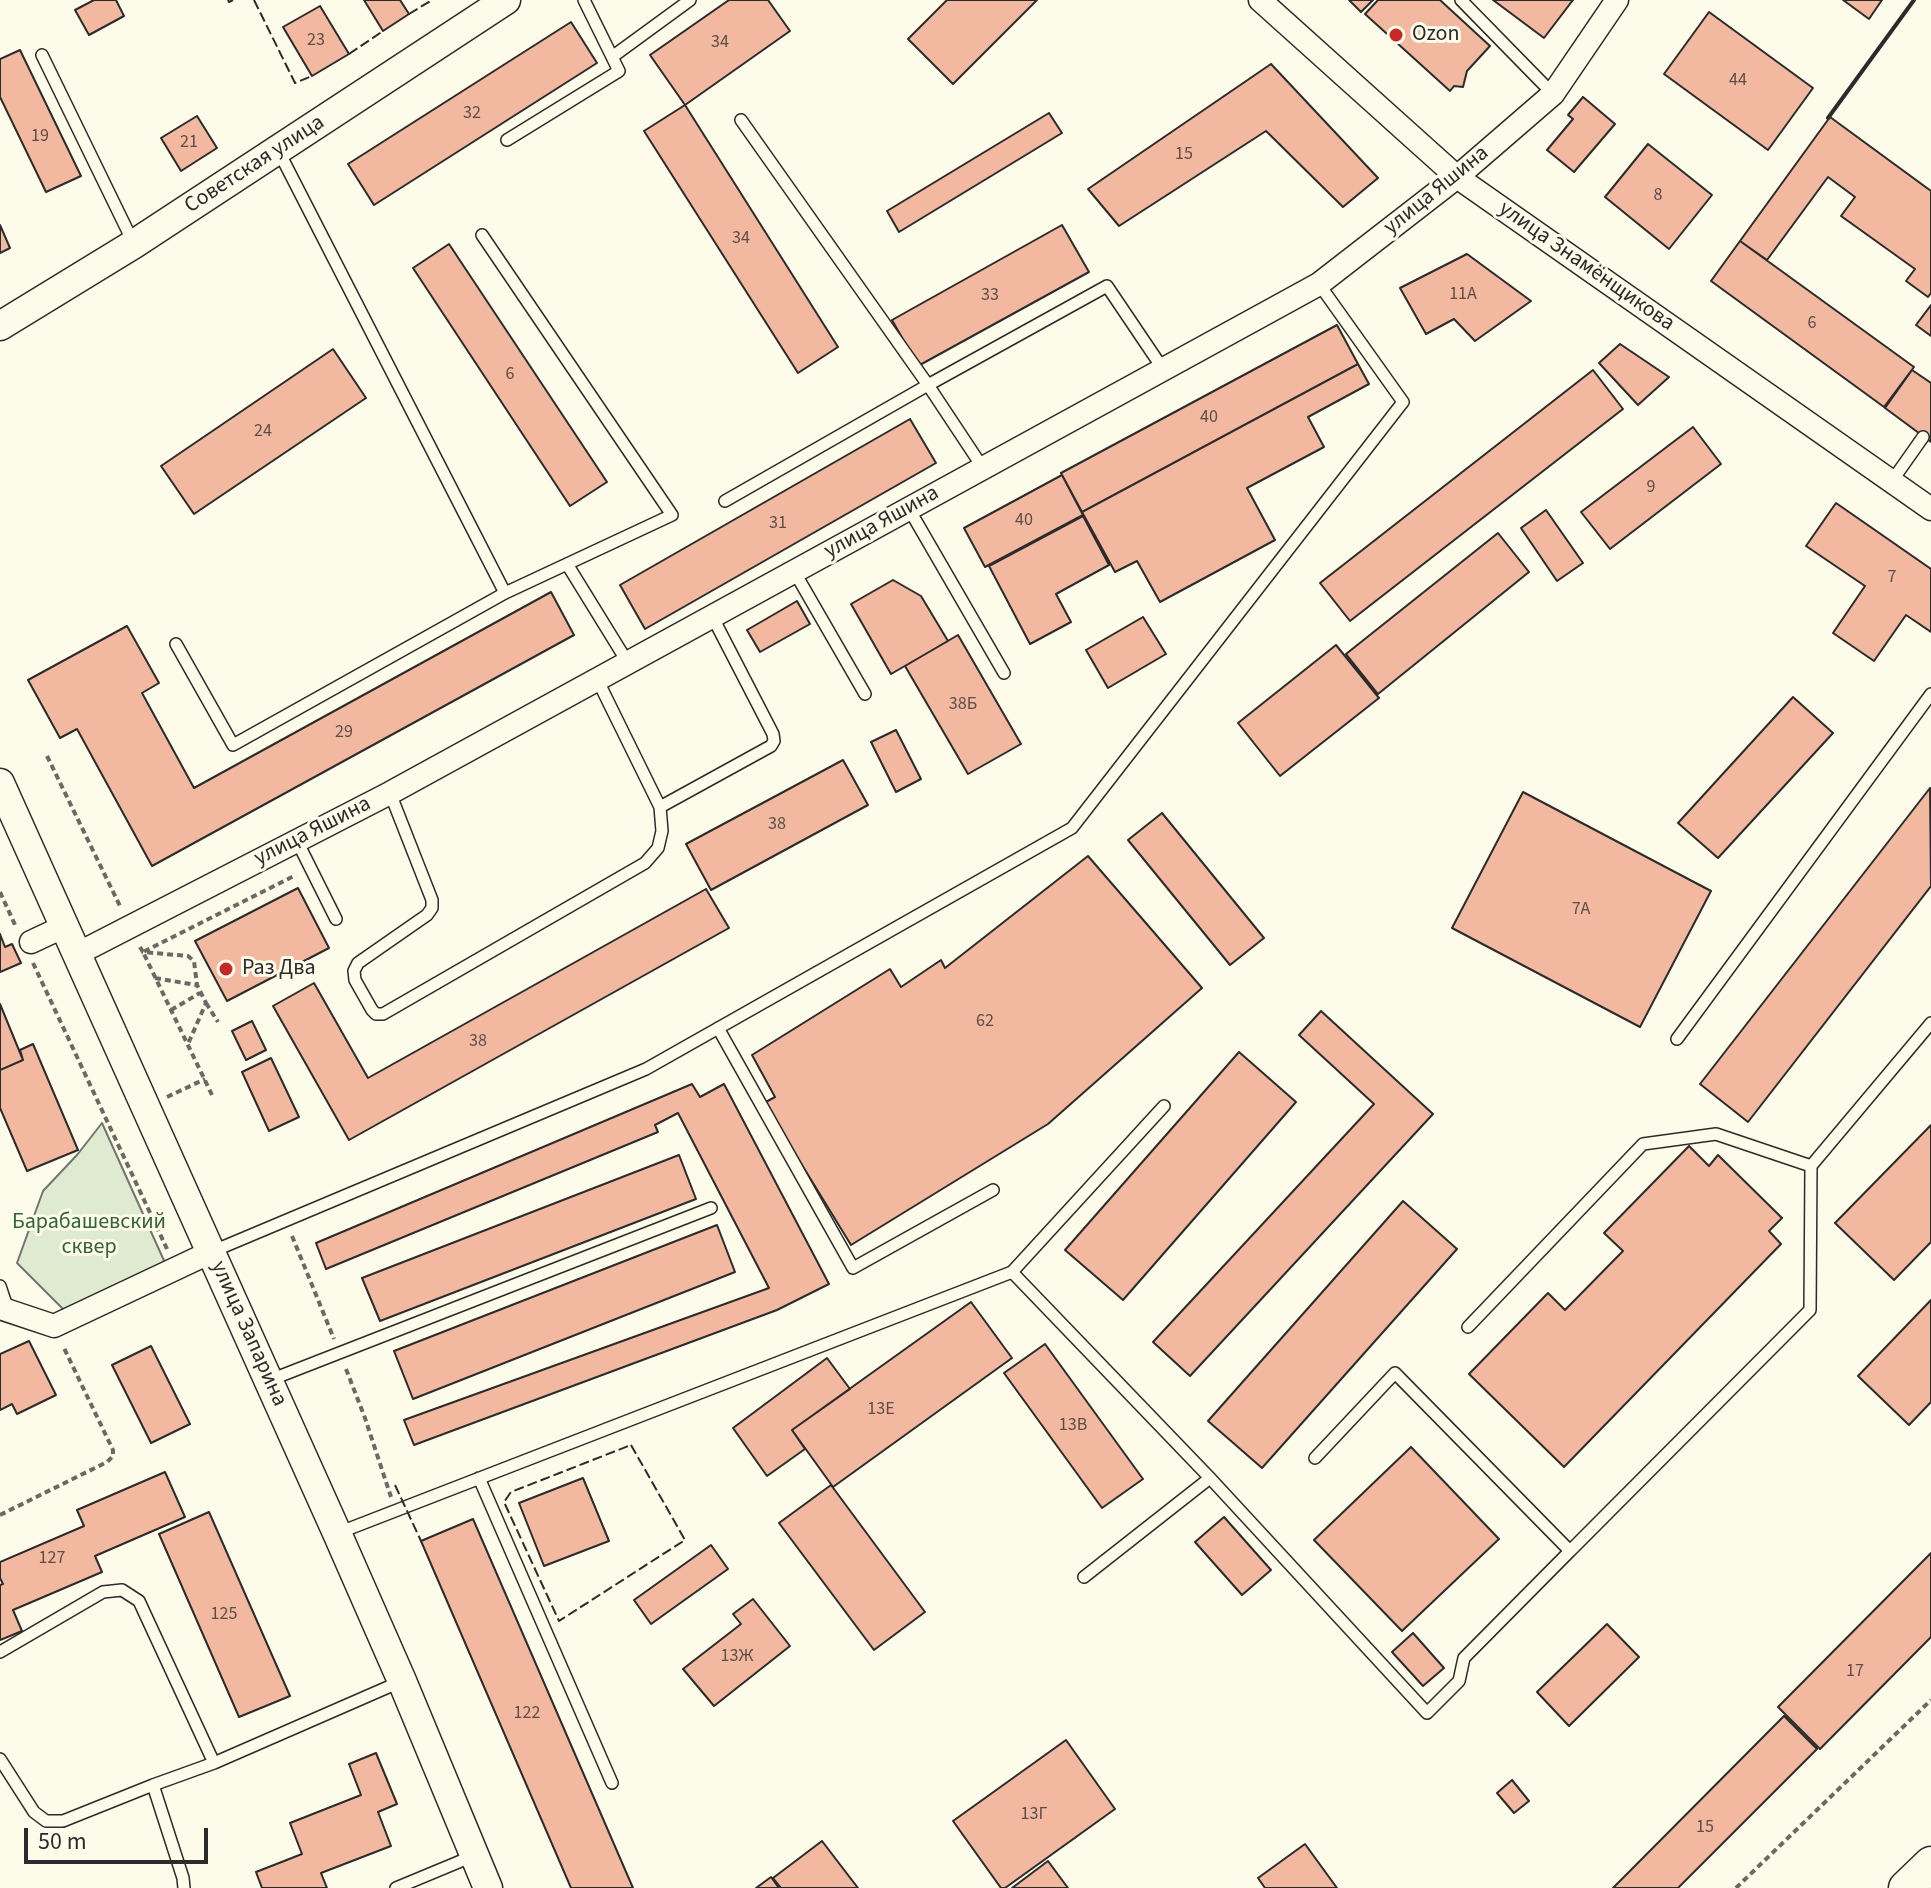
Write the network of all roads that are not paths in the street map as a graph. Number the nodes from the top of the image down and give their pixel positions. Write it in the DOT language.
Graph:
graph roads {
  1 [pos="506,0"];
  2 [pos="584,0"];
  3 [pos="690,0"];
  4 [pos="1260,0"];
  5 [pos="1461,0"];
  6 [pos="1617,0"];
  7 [pos="42,55"];
  8 [pos="612,57"];
  9 [pos="1553,94"];
  10 [pos="741,120"];
  11 [pos="507,140"];
  12 [pos="278,151"];
  13 [pos="1457,177"];
  14 [pos="482,235"];
  15 [pos="134,244"];
  16 [pos="1319,284"];
  17 [pos="0,326"];
  18 [pos="1163,369"];
  19 [pos="928,385"];
  20 [pos="1923,437"];
  21 [pos="983,468"];
  22 [pos="1892,481"];
  23 [pos="725,501"];
  24 [pos="909,509"];
  25 [pos="1931,509"];
  26 [pos="567,564"];
  27 [pos="794,571"];
  28 [pos="505,593"];
  29 [pos="712,616"];
  30 [pos="176,644"];
  31 [pos="628,663"];
  32 [pos="1004,673"];
  33 [pos="597,679"];
  34 [pos="865,694"];
  35 [pos="1931,694"];
  36 [pos="0,783"];
  37 [pos="390,793"];
  38 [pos="660,807"];
  39 [pos="7,815"];
  40 [pos="297,841"];
  41 [pos="336,919"];
  42 [pos="65,926"];
  43 [pos="28,946"];
  44 [pos="77,954"];
  45 [pos="1931,1023"];
  46 [pos="718,1028"];
  47 [pos="1677,1039"];
  48 [pos="1164,1106"];
  49 [pos="1811,1166"];
  50 [pos="993,1190"];
  51 [pos="711,1208"];
  52 [pos="211,1252"];
  53 [pos="1012,1272"];
  54 [pos="0,1286"];
  55 [pos="4,1309"];
  56 [pos="1468,1327"];
  57 [pos="269,1380"];
  58 [pos="1315,1458"];
  59 [pos="479,1478"];
  60 [pos="1210,1478"];
  61 [pos="337,1533"];
  62 [pos="1570,1551"];
  63 [pos="1084,1577"];
  64 [pos="0,1652"];
  65 [pos="402,1681"];
  66 [pos="0,1759"];
  67 [pos="214,1763"];
  68 [pos="612,1783"];
  69 [pos="153,1785"];
  70 [pos="474,1855"];
  71 [pos="1931,1864"];
  72 [pos="184,1888"];
  73 [pos="396,1888"];
  74 [pos="488,1888"];
  75 [pos="1906,1888"];
  1 -- 12 [label="street, Советская улица"];
  2 -- 8 [label="lane"];
  3 -- 8 [label="lane"];
  4 -- 13 [label="street, улица Знамёнщикова"];
  5 -- 9 [label="lane"];
  6 -- 9 [label="street, улица Яшина"];
  7 -- 15 [label="lane"];
  8 -- 11 [label="lane"];
  9 -- 13 [label="street, улица Яшина"];
  10 -- 19 [label="lane"];
  12 -- 15 [label="street, Советская улица"];
  12 -- 28 [label="lane"];
  13 -- 16 [label="street, улица Яшина"];
  13 -- 22 [label="street, улица Знамёнщикова"];
  14 -- 26 [label="lane"];
  15 -- 17 [label="street, Советская улица"];
  16 -- 18 [label="street, улица Яшина"];
  16 -- 46 [label="lane"];
  18 -- 19 [label="lane"];
  18 -- 21 [label="street, улица Яшина"];
  19 -- 21 [label="lane"];
  19 -- 23 [label="lane"];
  20 -- 22 [label="lane"];
  21 -- 24 [label="street, улица Яшина"];
  22 -- 25 [label="street, улица Знамёнщикова"];
  24 -- 27 [label="street, улица Яшина"];
  24 -- 32 [label="lane"];
  26 -- 28 [label="lane"];
  26 -- 31 [label="lane"];
  27 -- 29 [label="street, улица Яшина"];
  27 -- 34 [label="lane"];
  28 -- 30 [label="lane"];
  29 -- 31 [label="street, улица Яшина"];
  29 -- 38 [label="lane"];
  31 -- 33 [label="street, улица Яшина"];
  33 -- 37 [label="street, улица Яшина"];
  33 -- 38 [label="lane"];
  35 -- 47 [label="lane"];
  36 -- 39 [label="street, улица Запарина"];
  37 -- 38 [label="lane"];
  37 -- 40 [label="street, улица Яшина"];
  39 -- 42 [label="street, улица Запарина"];
  40 -- 41 [label="lane"];
  40 -- 44 [label="street, улица Яшина"];
  42 -- 43 [label="street"];
  42 -- 44 [label="street, улица Запарина"];
  44 -- 52 [label="street, улица Запарина"];
  45 -- 49 [label="lane"];
  46 -- 50 [label="lane"];
  46 -- 52 [label="lane"];
  48 -- 53 [label="lane"];
  49 -- 56 [label="lane"];
  49 -- 62 [label="lane"];
  51 -- 57 [label="lane"];
  52 -- 55 [label="street"];
  52 -- 57 [label="street, улица Запарина"];
  53 -- 59 [label="lane"];
  53 -- 60 [label="lane"];
  54 -- 55 [label="lane"];
  57 -- 61 [label="street, улица Запарина"];
  58 -- 62 [label="lane"];
  59 -- 61 [label="lane"];
  59 -- 68 [label="lane"];
  60 -- 62 [label="lane"];
  60 -- 63 [label="lane"];
  61 -- 65 [label="street, улица Запарина"];
  64 -- 67 [label="lane"];
  65 -- 67 [label="lane"];
  65 -- 70 [label="street, улица Запарина"];
  66 -- 69 [label="lane"];
  67 -- 69 [label="lane"];
  69 -- 72 [label="lane"];
  70 -- 73 [label="lane"];
  70 -- 74 [label="street, улица Запарина"];
  71 -- 75 [label="main road"];
}
